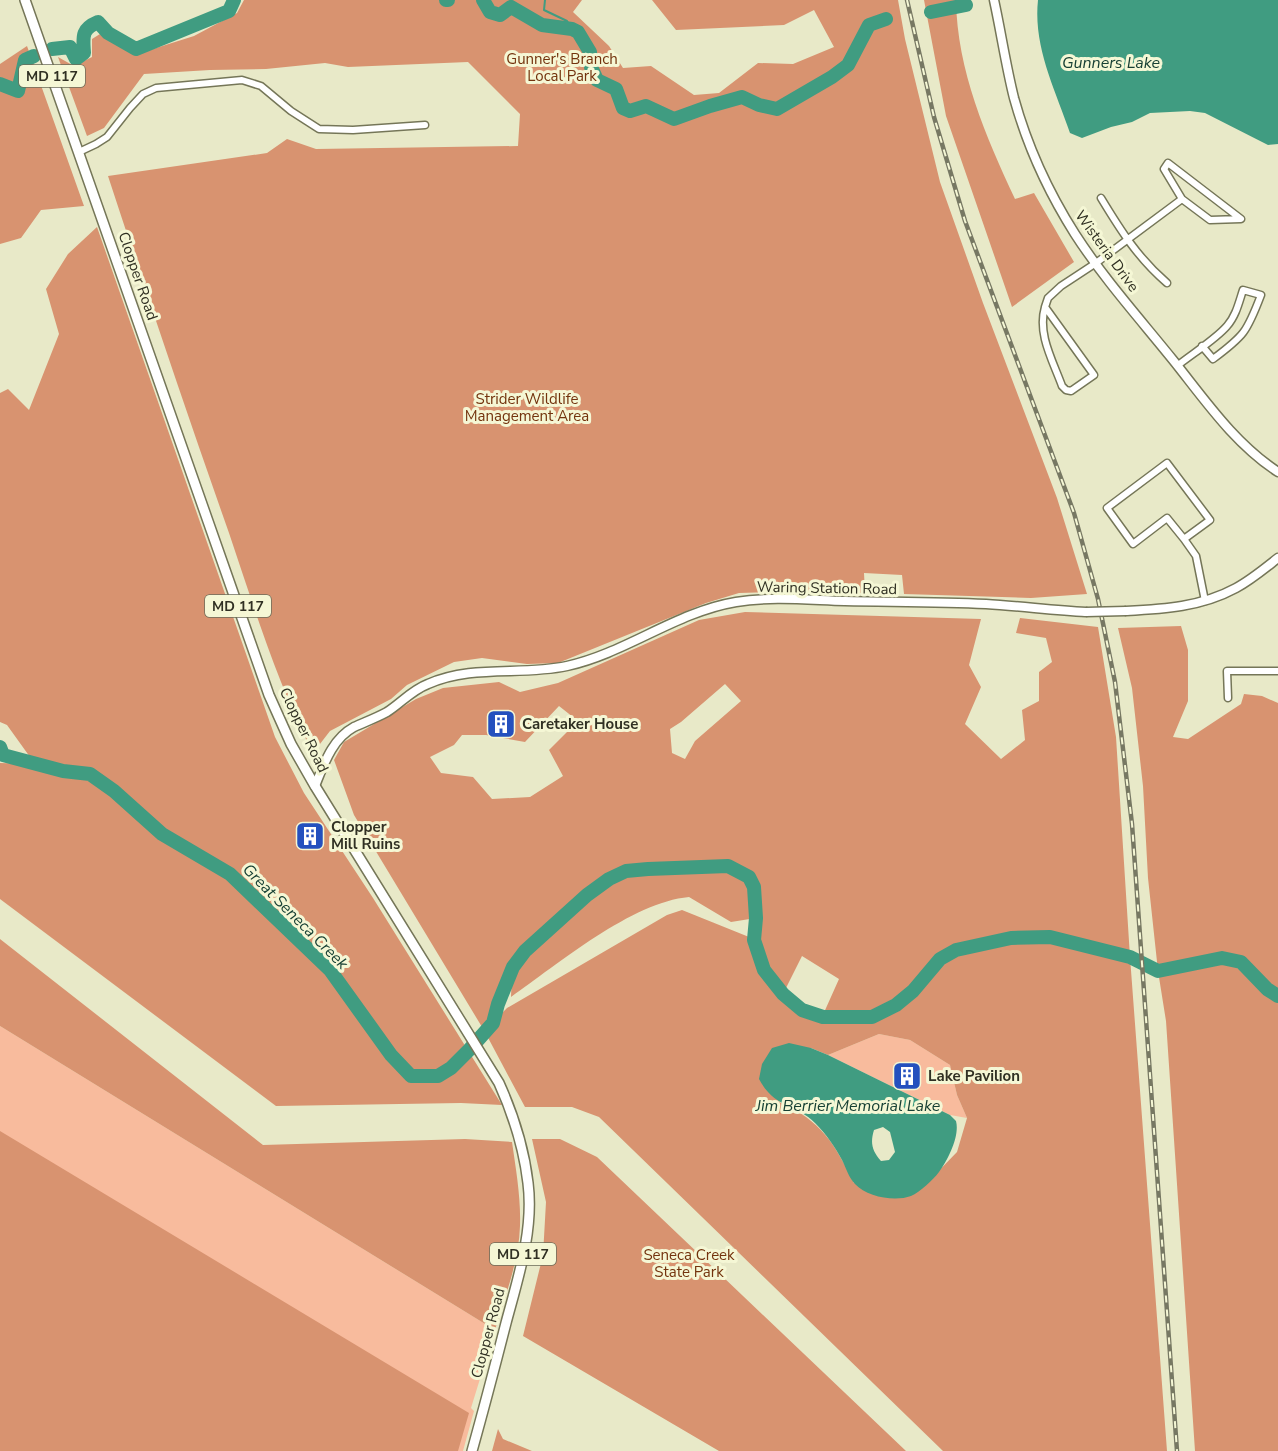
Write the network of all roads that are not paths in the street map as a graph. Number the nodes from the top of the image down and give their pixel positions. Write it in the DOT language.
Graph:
graph roads {
  1 [pos="25,0"];
  2 [pos="994,0"];
  3 [pos="425,125"];
  4 [pos="79,152"];
  5 [pos="1101,198"];
  6 [pos="1182,199"];
  7 [pos="1127,240"];
  8 [pos="1096,263"];
  9 [pos="1167,283"];
  10 [pos="1045,307"];
  11 [pos="1202,346"];
  12 [pos="1178,366"];
  13 [pos="1278,472"];
  14 [pos="1184,539"];
  15 [pos="1278,558"];
  16 [pos="1205,601"];
  17 [pos="1278,671"];
  18 [pos="1228,698"];
  19 [pos="315,786"];
  20 [pos="472,1451"];
  1 -- 4 [label="main road, Clopper Road / MD 117"];
  2 -- 8 [label="street, Wisteria Drive"];
  3 -- 4 [label="street"];
  4 -- 19 [label="main road, Clopper Road / MD 117"];
  5 -- 7 [label="street"];
  6 -- 6 [label="street"];
  6 -- 7 [label="street"];
  7 -- 8 [label="street"];
  7 -- 9 [label="street"];
  8 -- 10 [label="street"];
  8 -- 12 [label="street, Wisteria Drive"];
  10 -- 10 [label="street"];
  11 -- 11 [label="street"];
  11 -- 12 [label="street"];
  12 -- 13 [label="street, Wisteria Drive"];
  14 -- 14 [label="street"];
  14 -- 16 [label="street"];
  15 -- 16 [label="street, Waring Station Road"];
  16 -- 19 [label="street, Waring Station Road, bridge"];
  17 -- 18 [label="street"];
  19 -- 20 [label="main road, Clopper Road / MD 117"];
}
